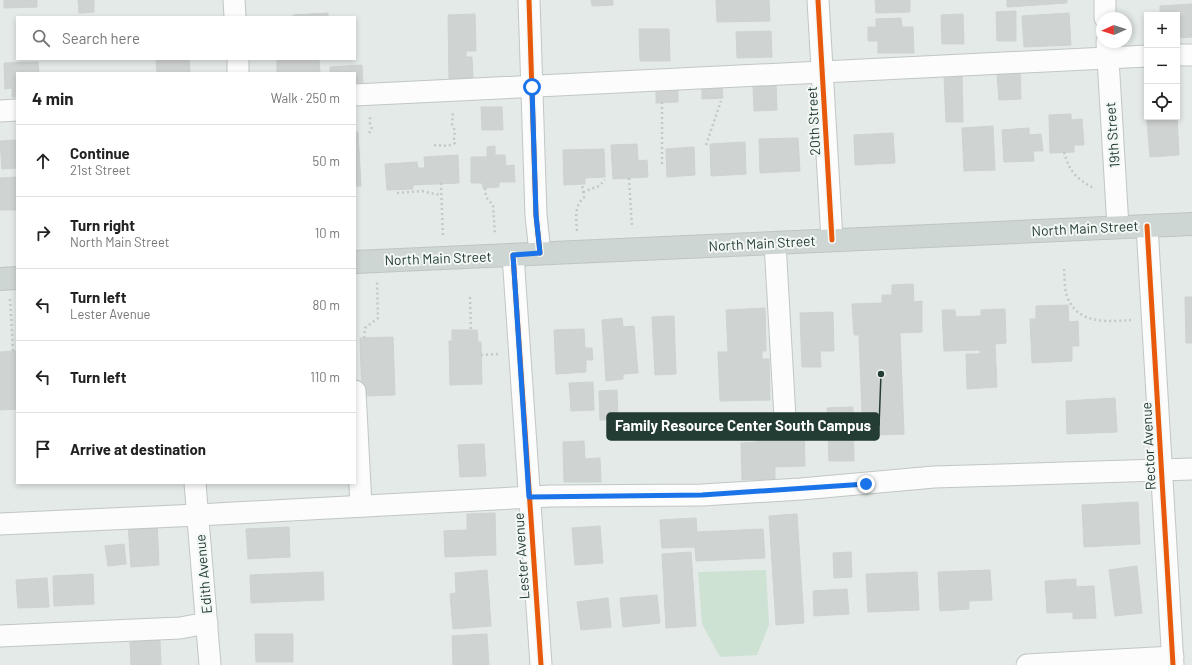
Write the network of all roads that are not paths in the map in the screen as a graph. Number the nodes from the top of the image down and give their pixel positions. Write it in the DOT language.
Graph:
graph roads {
  1 [pos="234,0"];
  2 [pos="529,0"];
  3 [pos="818,0"];
  4 [pos="1105,0"];
  5 [pos="1105,12"];
  6 [pos="235,16"];
  7 [pos="1107,50"];
  8 [pos="1192,54"];
  9 [pos="1180,55"];
  10 [pos="1144,56"];
  11 [pos="238,60"];
  12 [pos="238,72"];
  13 [pos="822,72"];
  14 [pos="532,87"];
  15 [pos="356,94"];
  16 [pos="16,110"];
  17 [pos="0,112"];
  18 [pos="1192,224"];
  19 [pos="1147,226"];
  20 [pos="1118,227"];
  21 [pos="832,240"];
  22 [pos="775,242"];
  23 [pos="540,253"];
  24 [pos="513,255"];
  25 [pos="356,262"];
  26 [pos="356,410"];
  27 [pos="785,418"];
  28 [pos="1192,469"];
  29 [pos="1162,470"];
  30 [pos="195,484"];
  31 [pos="529,497"];
  32 [pos="361,506"];
  33 [pos="198,515"];
  34 [pos="0,524"];
  35 [pos="207,623"];
  36 [pos="0,636"];
  37 [pos="1173,661"];
  38 [pos="210,665"];
  39 [pos="541,665"];
  40 [pos="1027,665"];
  1 -- 6 [label="street"];
  2 -- 14 [label="street"];
  3 -- 13 [label="street, 20th Street"];
  4 -- 5 [label="street"];
  7 -- 10 [label="street"];
  7 -- 13 [label="street"];
  7 -- 20 [label="street, 19th Street"];
  8 -- 9 [label="street"];
  11 -- 12 [label="street"];
  13 -- 14 [label="street"];
  13 -- 21 [label="street, 20th Street"];
  14 -- 15 [label="street"];
  14 -- 23 [label="street"];
  16 -- 17 [label="street"];
  18 -- 19 [label="main road, North Main Street"];
  19 -- 20 [label="main road, North Main Street"];
  19 -- 29 [label="street, Rector Avenue"];
  20 -- 21 [label="main road, North Main Street"];
  21 -- 22 [label="main road, North Main Street"];
  22 -- 23 [label="main road, North Main Street"];
  22 -- 27 [label="street"];
  23 -- 24 [label="main road, North Main Street"];
  24 -- 25 [label="main road, North Main Street"];
  24 -- 31 [label="street, Lester Avenue"];
  26 -- 32 [label="street"];
  28 -- 29 [label="street"];
  29 -- 31 [label="street"];
  29 -- 37 [label="street, Rector Avenue"];
  30 -- 33 [label="street, Edith Avenue"];
  31 -- 32 [label="street"];
  31 -- 39 [label="street, Lester Avenue"];
  32 -- 33 [label="street"];
  33 -- 34 [label="street"];
  33 -- 35 [label="street, Edith Avenue"];
  35 -- 36 [label="street"];
  35 -- 38 [label="street, Edith Avenue"];
  37 -- 40 [label="street"];
}
